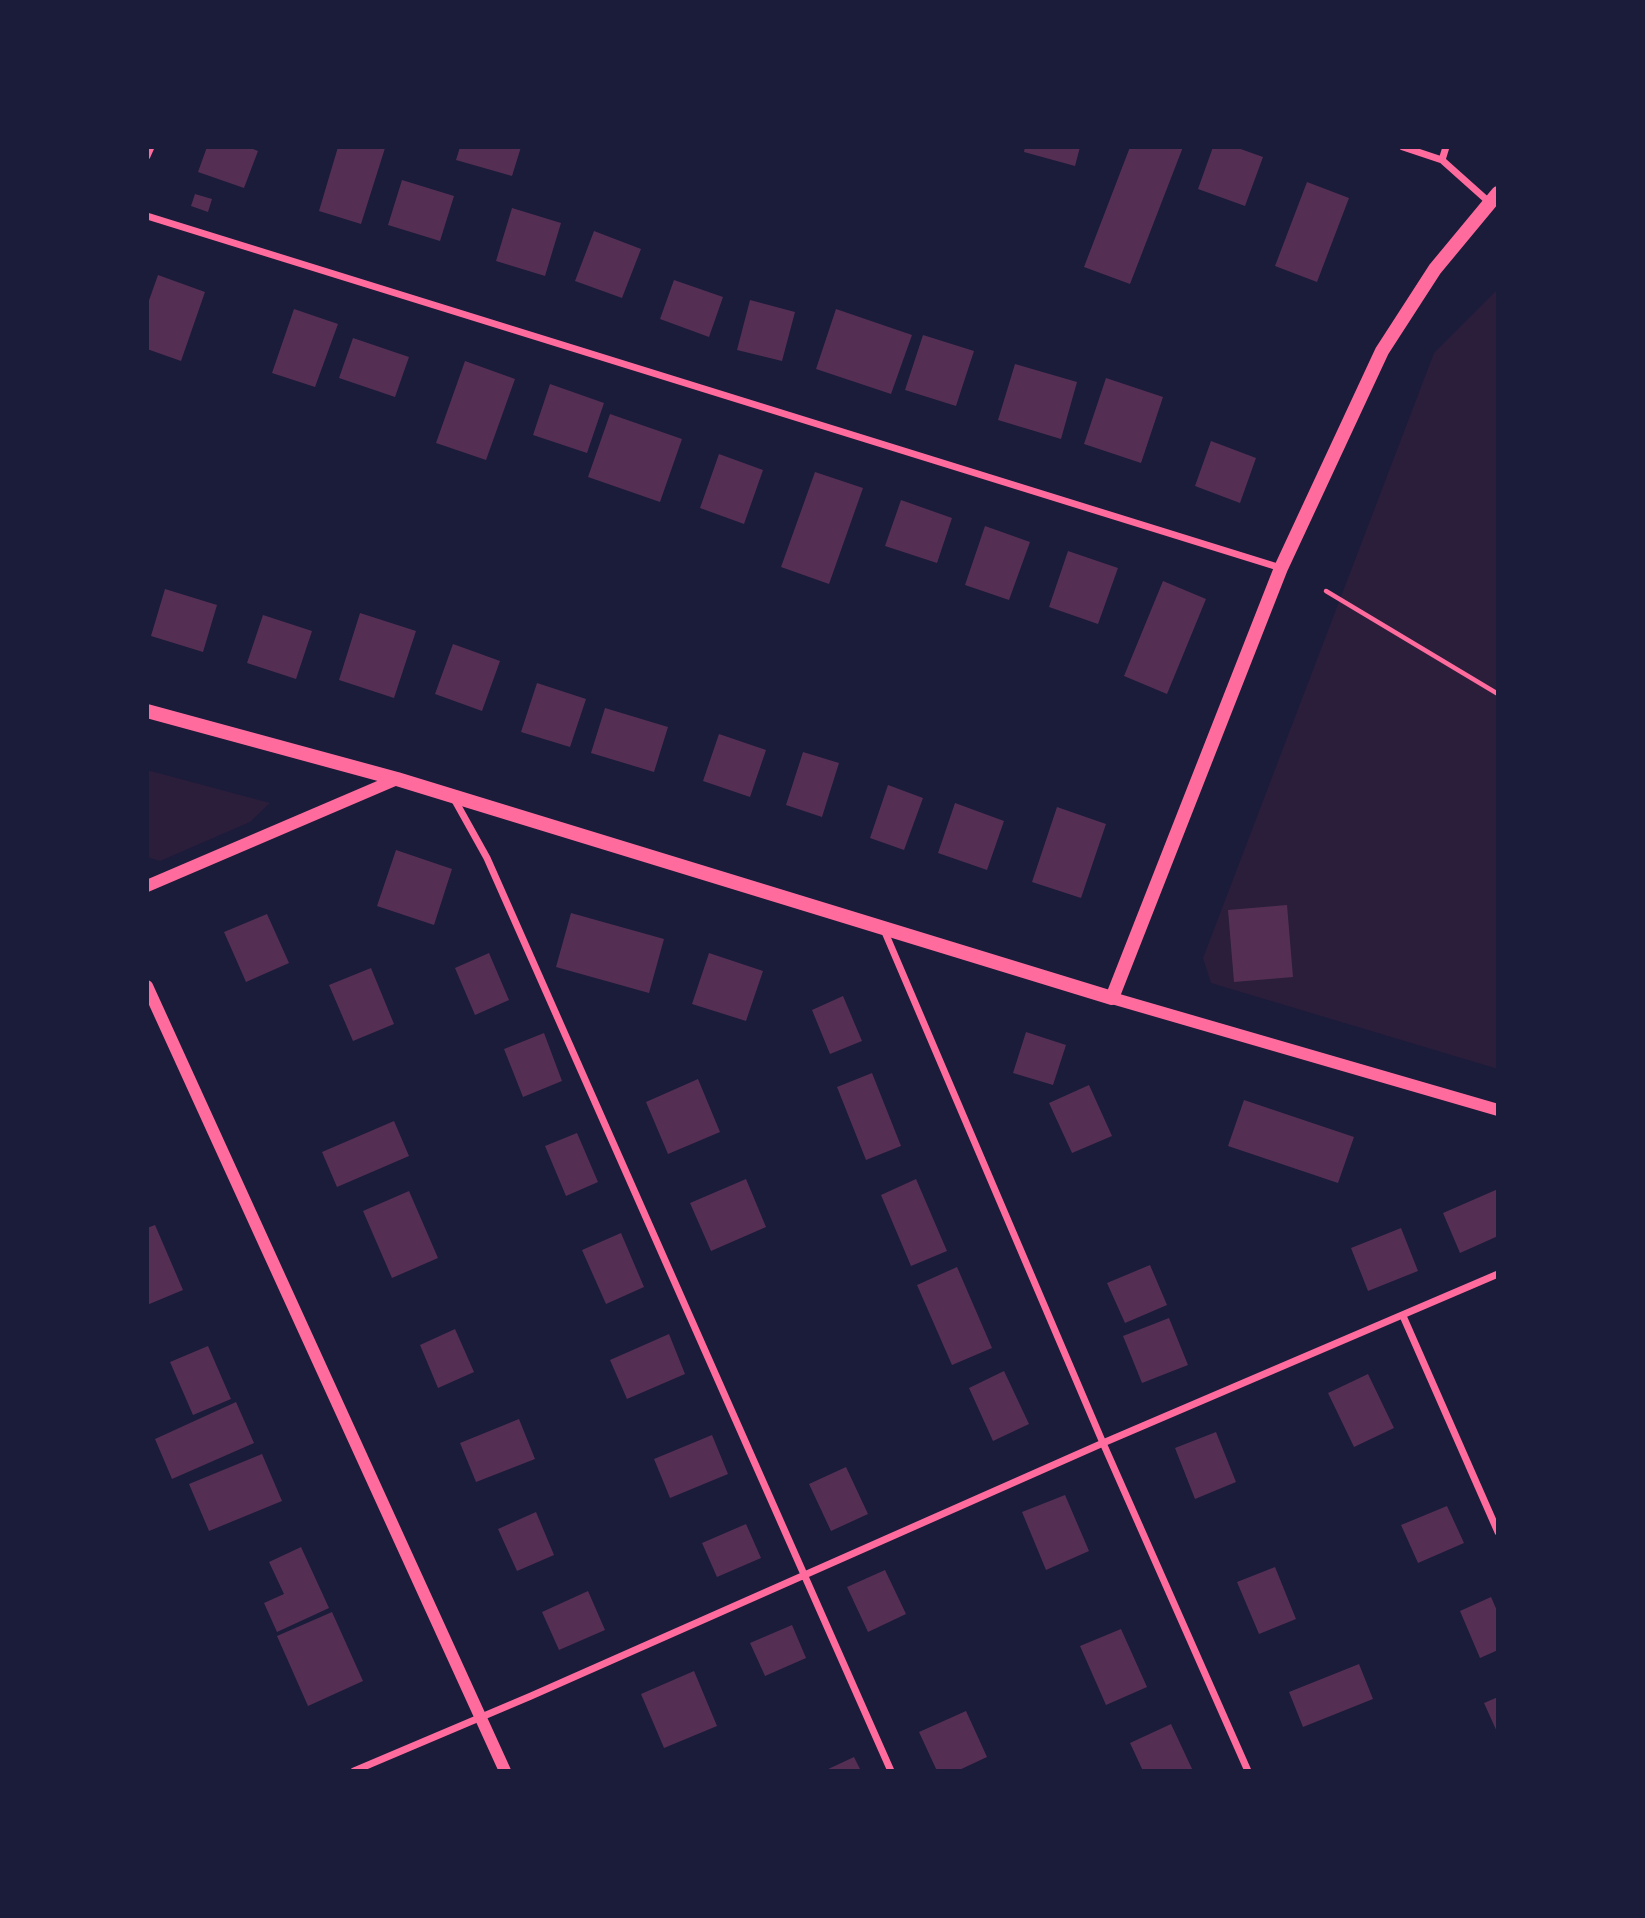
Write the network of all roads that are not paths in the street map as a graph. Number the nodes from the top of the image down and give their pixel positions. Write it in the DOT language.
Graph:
graph roads {
  1 [pos="151,147"];
  2 [pos="1403,147"];
  3 [pos="1446,147"];
  4 [pos="147,156"];
  5 [pos="1442,160"];
  6 [pos="1494,198"];
  7 [pos="147,216"];
  8 [pos="1282,568"];
  9 [pos="147,711"];
  10 [pos="397,779"];
  11 [pos="453,797"];
  12 [pos="147,886"];
  13 [pos="883,926"];
  14 [pos="147,986"];
  15 [pos="1112,998"];
  16 [pos="1498,1110"];
  17 [pos="1498,1274"];
  18 [pos="1403,1316"];
  19 [pos="1103,1443"];
  20 [pos="1498,1532"];
  21 [pos="804,1576"];
  22 [pos="481,1717"];
  23 [pos="354,1771"];
  24 [pos="505,1771"];
  25 [pos="891,1771"];
  26 [pos="1248,1771"];
  1 -- 4 [label="street"];
  2 -- 5 [label="street"];
  3 -- 5 [label="street"];
  5 -- 6 [label="street"];
  6 -- 8 [label="main road"];
  7 -- 8 [label="street"];
  8 -- 15 [label="main road"];
  9 -- 10 [label="main road"];
  10 -- 11 [label="main road"];
  10 -- 12 [label="street"];
  11 -- 13 [label="main road"];
  11 -- 21 [label="street"];
  13 -- 15 [label="main road"];
  13 -- 19 [label="street"];
  14 -- 22 [label="street"];
  15 -- 16 [label="street"];
  17 -- 18 [label="street"];
  18 -- 19 [label="street"];
  18 -- 20 [label="street"];
  19 -- 21 [label="street"];
  19 -- 26 [label="street"];
  21 -- 22 [label="street"];
  21 -- 25 [label="street"];
  22 -- 23 [label="street"];
  22 -- 24 [label="street"];
}
